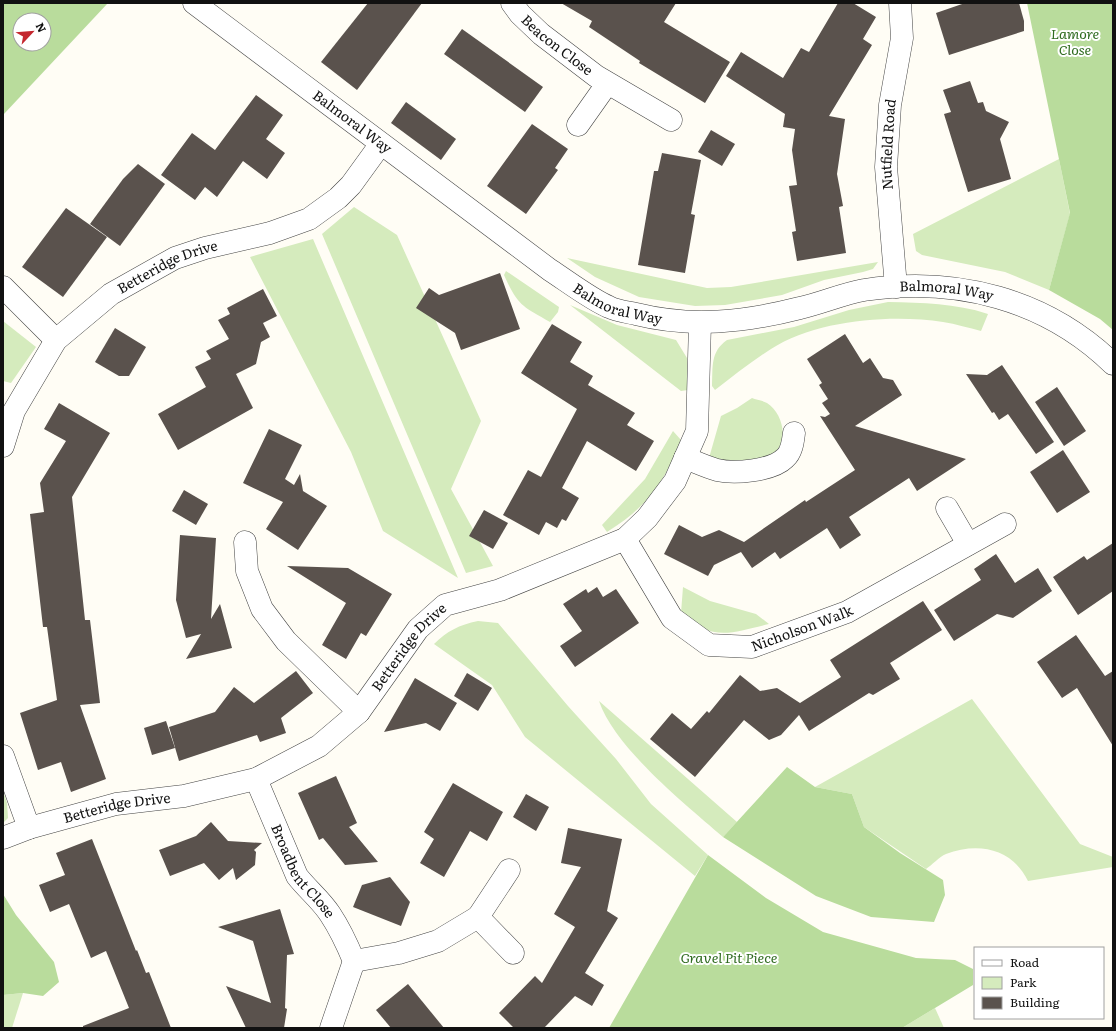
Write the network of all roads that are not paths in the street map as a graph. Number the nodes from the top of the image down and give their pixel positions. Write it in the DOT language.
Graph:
graph roads {
  1 [pos="194,3"];
  2 [pos="512,3"];
  3 [pos="900,3"];
  4 [pos="218,10"];
  5 [pos="607,84"];
  6 [pos="671,120"];
  7 [pos="578,125"];
  8 [pos="380,144"];
  9 [pos="3,287"];
  10 [pos="896,287"];
  11 [pos="700,323"];
  12 [pos="56,340"];
  13 [pos="1113,364"];
  14 [pos="794,433"];
  15 [pos="3,446"];
  16 [pos="685,458"];
  17 [pos="947,508"];
  18 [pos="1005,524"];
  19 [pos="625,539"];
  20 [pos="245,542"];
  21 [pos="968,544"];
  22 [pos="358,712"];
  23 [pos="3,756"];
  24 [pos="256,779"];
  25 [pos="29,828"];
  26 [pos="3,838"];
  27 [pos="509,870"];
  28 [pos="478,917"];
  29 [pos="513,953"];
  30 [pos="354,961"];
  31 [pos="331,1028"];
  1 -- 4 [label="street, Balmoral Way"];
  2 -- 5 [label="street, Beacon Close"];
  3 -- 10 [label="street, Nutfield Road"];
  4 -- 8 [label="street, Balmoral Way"];
  5 -- 6 [label="street, Beacon Close"];
  5 -- 7 [label="street, Beacon Close"];
  8 -- 11 [label="street, Balmoral Way"];
  8 -- 12 [label="street, Betteridge Drive"];
  9 -- 12 [label="street"];
  10 -- 11 [label="street, Balmoral Way"];
  10 -- 13 [label="street, Balmoral Way"];
  11 -- 16 [label="street, Betteridge Drive"];
  12 -- 15 [label="street, Betteridge Drive"];
  14 -- 16 [label="street"];
  16 -- 19 [label="street, Betteridge Drive"];
  17 -- 21 [label="street"];
  18 -- 21 [label="street, Nicholson Walk"];
  19 -- 21 [label="street, Nicholson Walk"];
  19 -- 22 [label="street, Betteridge Drive"];
  20 -- 22 [label="street"];
  22 -- 24 [label="street, Betteridge Drive"];
  23 -- 25 [label="street"];
  24 -- 25 [label="street, Betteridge Drive"];
  24 -- 30 [label="street, Broadbent Close"];
  25 -- 26 [label="street, Betteridge Drive"];
  27 -- 28 [label="street"];
  28 -- 29 [label="street"];
  28 -- 30 [label="street"];
  30 -- 31 [label="street"];
}
